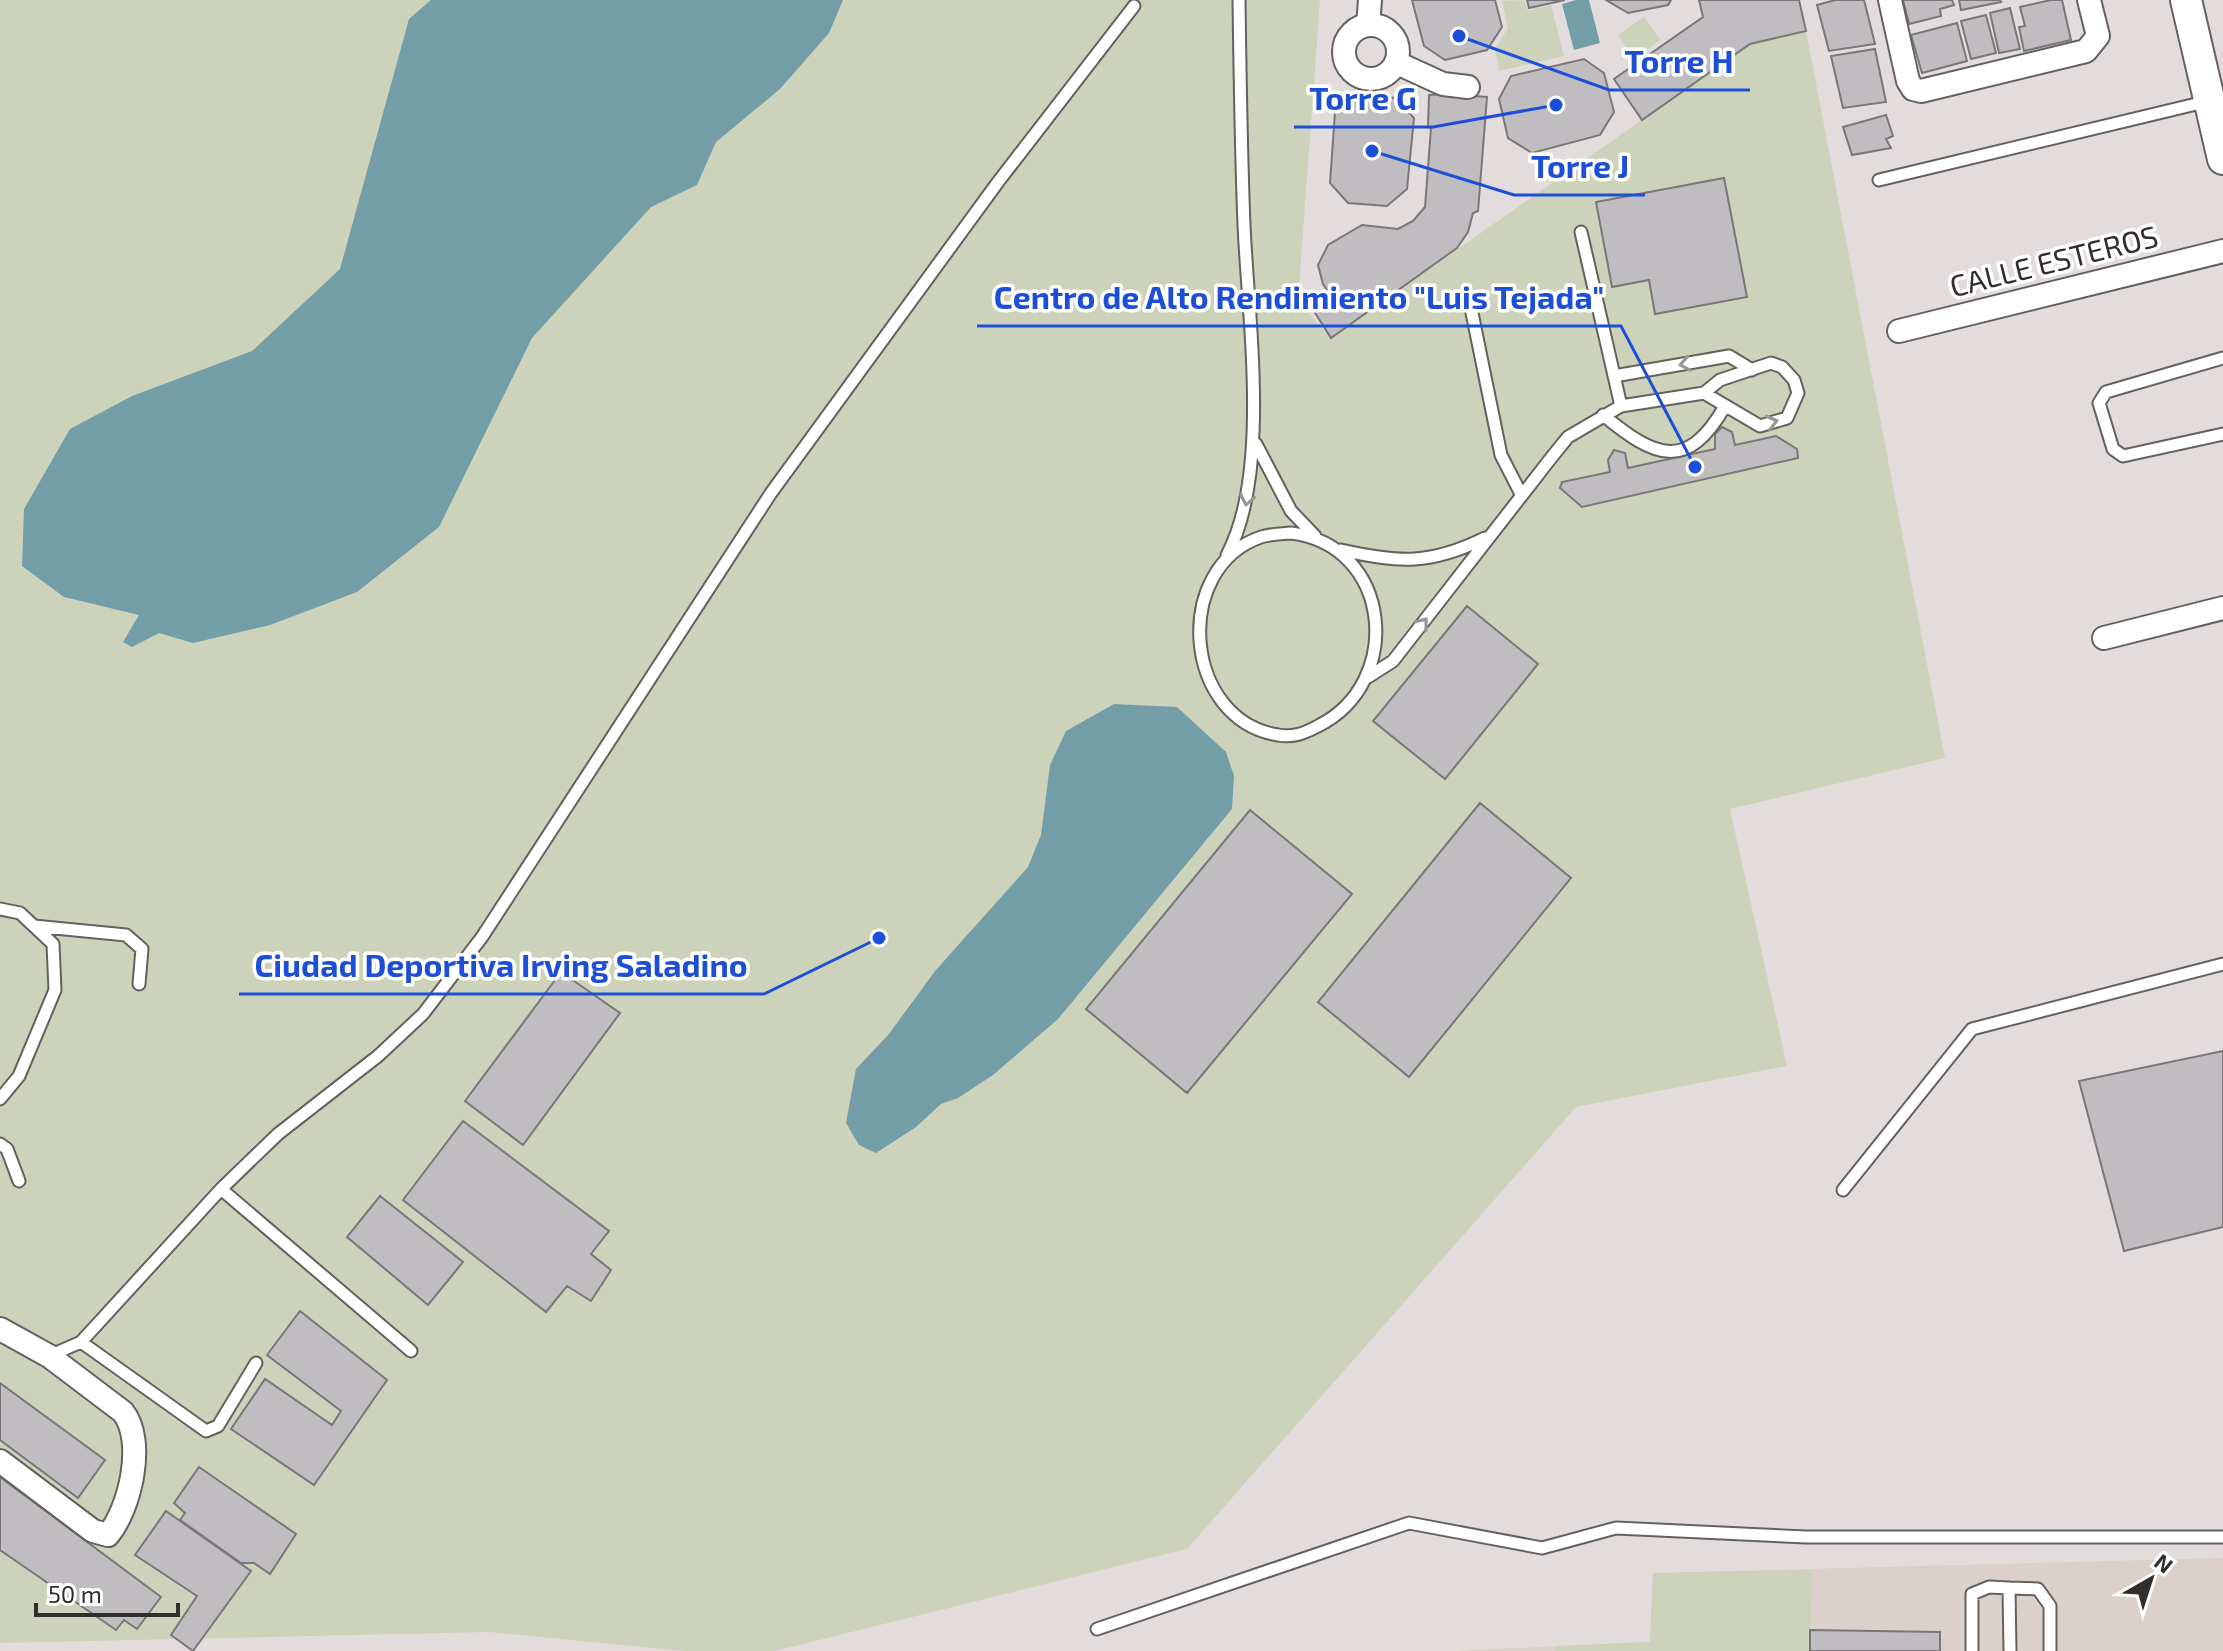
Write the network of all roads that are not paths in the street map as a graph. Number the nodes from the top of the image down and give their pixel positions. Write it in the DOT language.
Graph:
graph roads {
  1 [pos="1239,0"];
  2 [pos="1370,0"];
  3 [pos="1890,0"];
  4 [pos="2089,0"];
  5 [pos="2186,0"];
  6 [pos="1134,6"];
  7 [pos="1368,25"];
  8 [pos="1397,63"];
  9 [pos="1453,89"];
  10 [pos="2209,101"];
  11 [pos="2223,159"];
  12 [pos="1879,180"];
  13 [pos="1581,232"];
  14 [pos="2223,251"];
  15 [pos="1471,308"];
  16 [pos="1899,331"];
  17 [pos="2223,358"];
  18 [pos="1752,370"];
  19 [pos="1614,376"];
  20 [pos="1704,393"];
  21 [pos="1621,406"];
  22 [pos="1725,406"];
  23 [pos="1603,415"];
  24 [pos="1253,432"];
  25 [pos="2223,434"];
  26 [pos="1521,494"];
  27 [pos="1315,536"];
  28 [pos="1485,538"];
  29 [pos="1341,550"];
  30 [pos="1223,563"];
  31 [pos="2223,608"];
  32 [pos="2104,638"];
  33 [pos="1368,677"];
  34 [pos="0,909"];
  35 [pos="33,926"];
  36 [pos="2223,964"];
  37 [pos="139,984"];
  38 [pos="0,1099"];
  39 [pos="0,1144"];
  40 [pos="19,1181"];
  41 [pos="221,1189"];
  42 [pos="1843,1190"];
  43 [pos="0,1329"];
  44 [pos="81,1342"];
  45 [pos="411,1351"];
  46 [pos="49,1356"];
  47 [pos="256,1363"];
  48 [pos="0,1461"];
  49 [pos="2223,1537"];
  50 [pos="2009,1588"];
  51 [pos="1097,1629"];
  52 [pos="1972,1651"];
  53 [pos="2010,1651"];
  54 [pos="2050,1651"];
  1 -- 24 [label="lane"];
  2 -- 7 [label="street"];
  3 -- 4 [label="street"];
  5 -- 10 [label="main road"];
  6 -- 41 [label="lane"];
  7 -- 8 [label="street"];
  7 -- 8 [label="street"];
  8 -- 9 [label="street"];
  10 -- 11 [label="main road"];
  10 -- 12 [label="lane"];
  13 -- 19 [label="lane"];
  14 -- 16 [label="street, CALLE ESTEROS"];
  15 -- 26 [label="lane"];
  17 -- 25 [label="lane"];
  18 -- 19 [label="lane, one-way"];
  18 -- 20 [label="lane"];
  22 -- 18 [label="lane, one-way"];
  19 -- 21 [label="lane"];
  20 -- 21 [label="lane"];
  20 -- 22 [label="lane"];
  21 -- 23 [label="lane"];
  22 -- 23 [label="lane"];
  23 -- 26 [label="lane"];
  24 -- 27 [label="lane"];
  24 -- 30 [label="lane, one-way"];
  26 -- 28 [label="lane"];
  27 -- 29 [label="lane"];
  27 -- 30 [label="lane"];
  28 -- 29 [label="lane"];
  33 -- 28 [label="lane, one-way"];
  29 -- 33 [label="lane"];
  30 -- 33 [label="lane"];
  31 -- 32 [label="street"];
  34 -- 35 [label="lane"];
  35 -- 37 [label="lane"];
  35 -- 38 [label="lane"];
  36 -- 42 [label="lane"];
  39 -- 40 [label="lane"];
  41 -- 44 [label="lane"];
  41 -- 45 [label="lane"];
  43 -- 46 [label="street"];
  44 -- 46 [label="lane"];
  44 -- 47 [label="lane"];
  46 -- 48 [label="street"];
  49 -- 51 [label="lane"];
  50 -- 52 [label="lane"];
  50 -- 53 [label="lane"];
  50 -- 54 [label="lane"];
}
